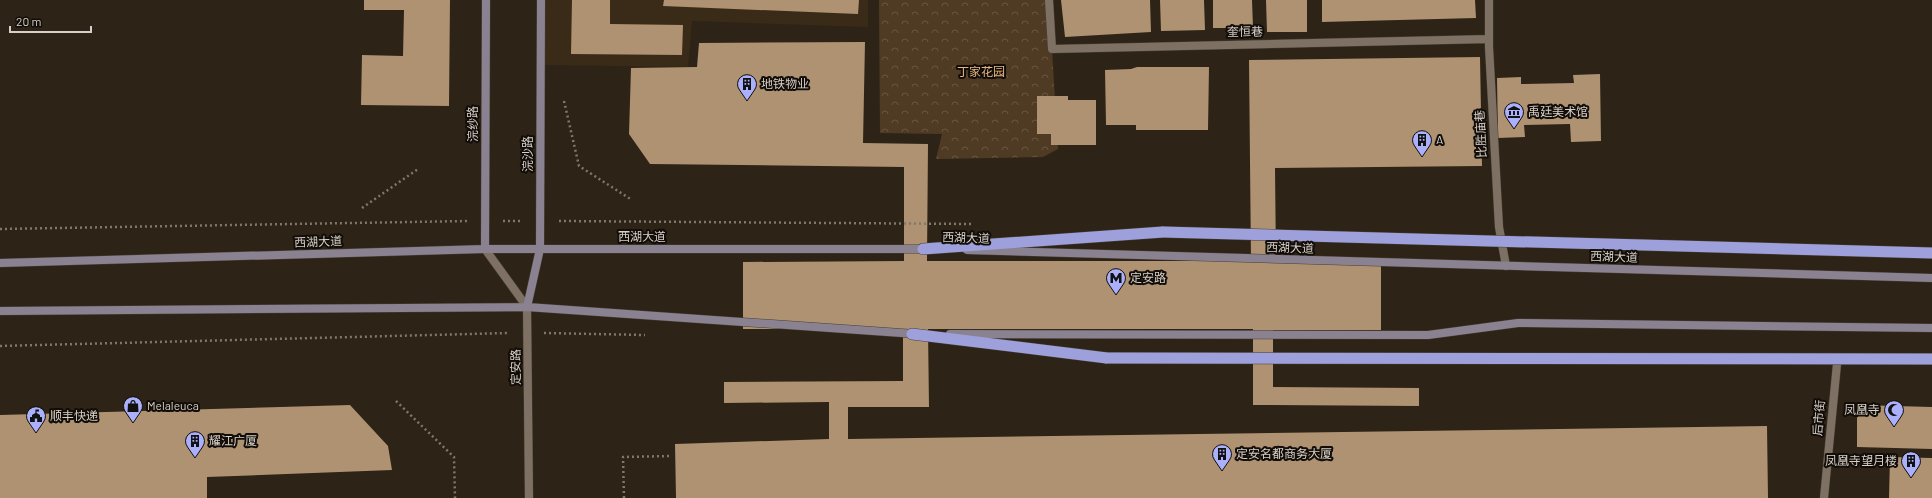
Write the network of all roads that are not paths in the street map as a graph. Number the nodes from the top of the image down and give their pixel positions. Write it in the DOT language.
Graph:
graph roads {
  1 [pos="486,0"];
  2 [pos="541,0"];
  3 [pos="1049,0"];
  4 [pos="1489,0"];
  5 [pos="1489,39"];
  6 [pos="485,249"];
  7 [pos="540,249"];
  8 [pos="923,249"];
  9 [pos="1932,252"];
  10 [pos="0,263"];
  11 [pos="1506,266"];
  12 [pos="1932,278"];
  13 [pos="527,307"];
  14 [pos="0,311"];
  15 [pos="1932,328"];
  16 [pos="912,334"];
  17 [pos="1932,359"];
  18 [pos="1837,364"];
  19 [pos="529,498"];
  20 [pos="1824,498"];
  1 -- 6 [label="main road, 浣纱路"];
  2 -- 7 [label="main road, 浣沙路"];
  3 -- 5 [label="street, 奎恒巷"];
  4 -- 5 [label="street, 比胜庙巷"];
  5 -- 11 [label="street, 比胜庙巷"];
  6 -- 7 [label="main road, 西湖大道"];
  6 -- 10 [label="main road, 西湖大道"];
  6 -- 13 [label="street"];
  7 -- 8 [label="main road, 西湖大道"];
  7 -- 13 [label="main road, 浣沙路"];
  8 -- 9 [label="highway, bridge"];
  8 -- 11 [label="main road, 西湖大道"];
  11 -- 12 [label="main road, 西湖大道"];
  13 -- 14 [label="main road"];
  13 -- 16 [label="main road"];
  13 -- 19 [label="street, 定安路"];
  15 -- 16 [label="main road"];
  16 -- 17 [label="highway, bridge"];
  18 -- 20 [label="street, 后市街"];
}
